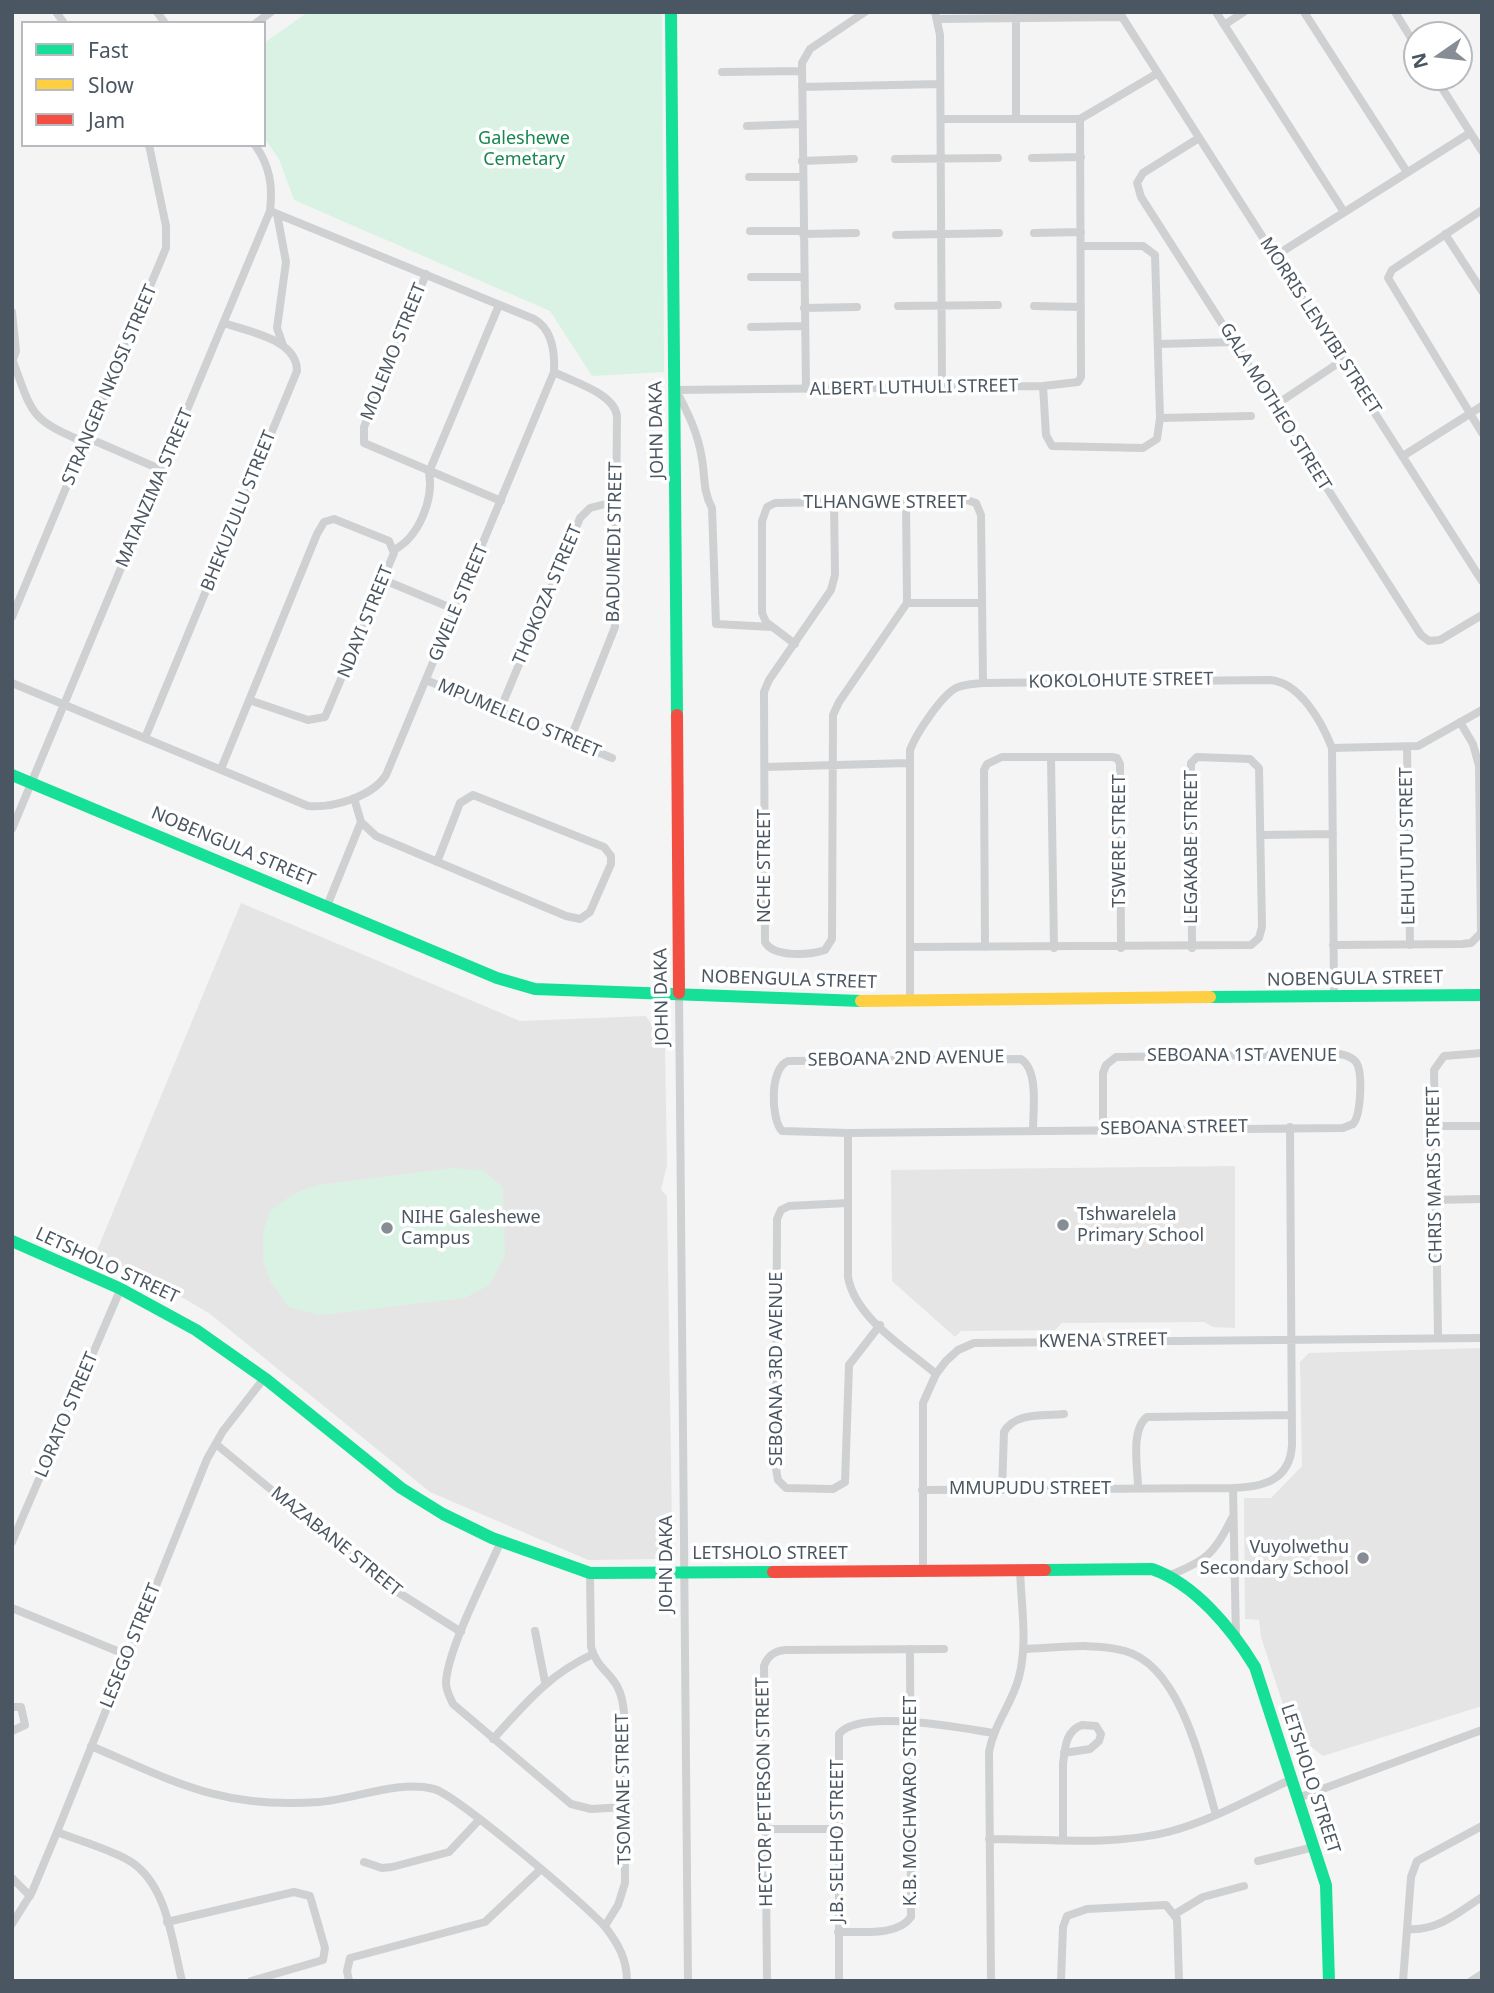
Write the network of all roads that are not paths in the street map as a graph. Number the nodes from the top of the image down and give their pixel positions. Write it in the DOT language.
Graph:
graph roads {
  1 [pos="671,12"];
  2 [pos="865,12"];
  3 [pos="1216,12"];
  4 [pos="1244,12"];
  5 [pos="1304,12"];
  6 [pos="1121,15"];
  7 [pos="937,16"];
  8 [pos="1020,16"];
  9 [pos="1224,25"];
  10 [pos="722,72"];
  11 [pos="802,72"];
  12 [pos="1158,73"];
  13 [pos="940,84"];
  14 [pos="802,87"];
  15 [pos="1444,91"];
  16 [pos="1016,118"];
  17 [pos="940,119"];
  18 [pos="1080,119"];
  19 [pos="802,124"];
  20 [pos="747,126"];
  21 [pos="1470,133"];
  22 [pos="1199,138"];
  23 [pos="149,147"];
  24 [pos="256,147"];
  25 [pos="1482,151"];
  26 [pos="998,158"];
  27 [pos="1032,158"];
  28 [pos="1081,158"];
  29 [pos="854,159"];
  30 [pos="895,159"];
  31 [pos="941,159"];
  32 [pos="802,161"];
  33 [pos="1407,172"];
  34 [pos="749,177"];
  35 [pos="802,177"];
  36 [pos="1482,210"];
  37 [pos="273,212"];
  38 [pos="1344,212"];
  39 [pos="750,231"];
  40 [pos="1081,232"];
  41 [pos="803,233"];
  42 [pos="856,233"];
  43 [pos="999,233"];
  44 [pos="1034,233"];
  45 [pos="896,234"];
  46 [pos="941,234"];
  47 [pos="1445,234"];
  48 [pos="1081,246"];
  49 [pos="1275,256"];
  50 [pos="426,274"];
  51 [pos="803,276"];
  52 [pos="751,278"];
  53 [pos="1482,291"];
  54 [pos="499,305"];
  55 [pos="941,305"];
  56 [pos="998,305"];
  57 [pos="898,306"];
  58 [pos="1034,306"];
  59 [pos="857,307"];
  60 [pos="1081,307"];
  61 [pos="804,308"];
  62 [pos="12,312"];
  63 [pos="224,323"];
  64 [pos="805,326"];
  65 [pos="751,327"];
  66 [pos="1234,342"];
  67 [pos="1159,344"];
  68 [pos="284,345"];
  69 [pos="1343,360"];
  70 [pos="13,362"];
  71 [pos="554,372"];
  72 [pos="1043,386"];
  73 [pos="942,387"];
  74 [pos="806,389"];
  75 [pos="676,390"];
  76 [pos="1274,406"];
  77 [pos="1482,406"];
  78 [pos="1469,414"];
  79 [pos="1251,416"];
  80 [pos="1160,418"];
  81 [pos="1482,433"];
  82 [pos="87,441"];
  83 [pos="1403,456"];
  84 [pos="162,470"];
  85 [pos="429,472"];
  86 [pos="502,501"];
  87 [pos="617,501"];
  88 [pos="906,501"];
  89 [pos="834,502"];
  90 [pos="394,550"];
  91 [pos="384,580"];
  92 [pos="1482,581"];
  93 [pos="907,603"];
  94 [pos="982,603"];
  95 [pos="456,610"];
  96 [pos="1482,615"];
  97 [pos="12,617"];
  98 [pos="772,627"];
  99 [pos="795,644"];
  100 [pos="426,680"];
  101 [pos="12,683"];
  102 [pos="983,683"];
  103 [pos="249,700"];
  104 [pos="63,705"];
  105 [pos="500,710"];
  106 [pos="1482,710"];
  107 [pos="1460,722"];
  108 [pos="145,738"];
  109 [pos="570,740"];
  110 [pos="1407,747"];
  111 [pos="1332,748"];
  112 [pos="612,758"];
  113 [pos="1052,758"];
  114 [pos="909,763"];
  115 [pos="832,765"];
  116 [pos="765,767"];
  117 [pos="221,769"];
  118 [pos="12,775"];
  119 [pos="31,783"];
  120 [pos="354,798"];
  121 [pos="361,822"];
  122 [pos="12,830"];
  123 [pos="1333,834"];
  124 [pos="1262,835"];
  125 [pos="437,862"];
  126 [pos="1481,877"];
  127 [pos="327,906"];
  128 [pos="1333,945"];
  129 [pos="1410,945"];
  130 [pos="911,947"];
  131 [pos="985,947"];
  132 [pos="1054,948"];
  133 [pos="1121,948"];
  134 [pos="1192,948"];
  135 [pos="679,993"];
  136 [pos="1482,995"];
  137 [pos="1334,997"];
  138 [pos="910,1000"];
  139 [pos="1482,1053"];
  140 [pos="1434,1126"];
  141 [pos="1482,1126"];
  142 [pos="778,1127"];
  143 [pos="1290,1127"];
  144 [pos="1103,1129"];
  145 [pos="1034,1130"];
  146 [pos="848,1133"];
  147 [pos="1482,1199"];
  148 [pos="1435,1200"];
  149 [pos="846,1203"];
  150 [pos="12,1241"];
  151 [pos="121,1288"];
  152 [pos="880,1325"];
  153 [pos="1438,1336"];
  154 [pos="1292,1338"];
  155 [pos="1482,1338"];
  156 [pos="936,1374"];
  157 [pos="265,1377"];
  158 [pos="1064,1415"];
  159 [pos="1292,1415"];
  160 [pos="216,1444"];
  161 [pos="1138,1488"];
  162 [pos="1233,1488"];
  163 [pos="922,1490"];
  164 [pos="1002,1490"];
  165 [pos="1233,1516"];
  166 [pos="501,1541"];
  167 [pos="12,1542"];
  168 [pos="1020,1569"];
  169 [pos="922,1571"];
  170 [pos="590,1573"];
  171 [pos="685,1573"];
  172 [pos="1170,1575"];
  173 [pos="12,1608"];
  174 [pos="534,1631"];
  175 [pos="461,1632"];
  176 [pos="1236,1639"];
  177 [pos="910,1649"];
  178 [pos="944,1649"];
  179 [pos="1023,1649"];
  180 [pos="593,1654"];
  181 [pos="127,1655"];
  182 [pos="545,1682"];
  183 [pos="12,1707"];
  184 [pos="910,1722"];
  185 [pos="1482,1730"];
  186 [pos="12,1731"];
  187 [pos="993,1733"];
  188 [pos="494,1739"];
  189 [pos="91,1746"];
  190 [pos="1064,1752"];
  191 [pos="1292,1779"];
  192 [pos="1298,1798"];
  193 [pos="625,1807"];
  194 [pos="1216,1815"];
  195 [pos="479,1820"];
  196 [pos="1482,1826"];
  197 [pos="765,1829"];
  198 [pos="838,1829"];
  199 [pos="57,1832"];
  200 [pos="989,1839"];
  201 [pos="1063,1839"];
  202 [pos="1314,1847"];
  203 [pos="1258,1861"];
  204 [pos="364,1862"];
  205 [pos="540,1870"];
  206 [pos="12,1878"];
  207 [pos="1244,1886"];
  208 [pos="30,1896"];
  209 [pos="1482,1897"];
  210 [pos="1175,1914"];
  211 [pos="167,1922"];
  212 [pos="12,1924"];
  213 [pos="605,1926"];
  214 [pos="1409,1928"];
  215 [pos="838,1932"];
  216 [pos="1482,1974"];
  217 [pos="182,1981"];
  218 [pos="251,1981"];
  219 [pos="349,1981"];
  220 [pos="627,1981"];
  221 [pos="688,1981"];
  222 [pos="767,1981"];
  223 [pos="839,1981"];
  224 [pos="990,1981"];
  225 [pos="1061,1981"];
  226 [pos="1179,1981"];
  227 [pos="1329,1981"];
  228 [pos="1403,1981"];
  229 [pos="1471,1981"];
  1 -- 75 [label="street, JOHN DAKA"];
  2 -- 11 [label="street"];
  3 -- 9 [label="street"];
  4 -- 9 [label="street"];
  5 -- 33 [label="street"];
  6 -- 8 [label="street"];
  6 -- 12 [label="street, MORRIS LENYIBI STREET"];
  7 -- 8 [label="street"];
  7 -- 13 [label="street"];
  8 -- 16 [label="street"];
  9 -- 38 [label="street"];
  10 -- 11 [label="street"];
  11 -- 14 [label="street"];
  12 -- 18 [label="street"];
  12 -- 22 [label="street, MORRIS LENYIBI STREET"];
  13 -- 14 [label="street"];
  13 -- 17 [label="street"];
  14 -- 19 [label="street"];
  15 -- 21 [label="street"];
  16 -- 17 [label="street"];
  16 -- 18 [label="street"];
  17 -- 31 [label="street"];
  18 -- 28 [label="street, ALBERT LUTHULI STREET"];
  19 -- 20 [label="street"];
  19 -- 32 [label="street"];
  21 -- 25 [label="street"];
  21 -- 33 [label="street"];
  22 -- 49 [label="street, MORRIS LENYIBI STREET"];
  22 -- 66 [label="street, GALA MOTHEO STREET"];
  23 -- 82 [label="street, STRANGER NKOSI STREET"];
  24 -- 37 [label="street, MATANZIMA STREET"];
  26 -- 31 [label="street"];
  27 -- 28 [label="street"];
  28 -- 40 [label="street, ALBERT LUTHULI STREET"];
  29 -- 32 [label="street"];
  30 -- 31 [label="street"];
  31 -- 46 [label="street"];
  32 -- 35 [label="street"];
  33 -- 38 [label="street"];
  34 -- 35 [label="street"];
  35 -- 41 [label="street"];
  36 -- 47 [label="street"];
  37 -- 50 [label="street"];
  37 -- 63 [label="street, MATANZIMA STREET"];
  37 -- 68 [label="street, BHEKUZULU STREET"];
  38 -- 49 [label="street"];
  39 -- 41 [label="street"];
  40 -- 44 [label="street"];
  40 -- 48 [label="street, ALBERT LUTHULI STREET"];
  41 -- 42 [label="street"];
  41 -- 51 [label="street"];
  43 -- 46 [label="street"];
  45 -- 46 [label="street"];
  46 -- 55 [label="street"];
  47 -- 53 [label="street"];
  47 -- 78 [label="street"];
  48 -- 60 [label="street, ALBERT LUTHULI STREET"];
  48 -- 67 [label="street"];
  49 -- 69 [label="street, MORRIS LENYIBI STREET"];
  50 -- 54 [label="street"];
  50 -- 85 [label="street, MOLEMO STREET"];
  51 -- 52 [label="street"];
  51 -- 61 [label="street"];
  54 -- 71 [label="street"];
  54 -- 85 [label="street"];
  55 -- 56 [label="street"];
  55 -- 57 [label="street"];
  55 -- 73 [label="street"];
  58 -- 60 [label="street"];
  59 -- 61 [label="street"];
  60 -- 72 [label="street, ALBERT LUTHULI STREET"];
  61 -- 64 [label="street"];
  62 -- 70 [label="street"];
  63 -- 68 [label="street"];
  63 -- 84 [label="street, MATANZIMA STREET"];
  64 -- 65 [label="street"];
  64 -- 74 [label="street"];
  66 -- 67 [label="street"];
  66 -- 76 [label="street, GALA MOTHEO STREET"];
  67 -- 80 [label="street"];
  68 -- 108 [label="street, BHEKUZULU STREET"];
  69 -- 76 [label="street"];
  69 -- 83 [label="street, MORRIS LENYIBI STREET"];
  70 -- 82 [label="street"];
  71 -- 86 [label="street, GWELE STREET"];
  71 -- 87 [label="street, BADUMEDI STREET"];
  72 -- 73 [label="street, ALBERT LUTHULI STREET"];
  72 -- 80 [label="street"];
  73 -- 74 [label="street, ALBERT LUTHULI STREET"];
  74 -- 75 [label="street, ALBERT LUTHULI STREET"];
  75 -- 98 [label="street"];
  75 -- 135 [label="street, JOHN DAKA"];
  76 -- 96 [label="street, GALA MOTHEO STREET"];
  77 -- 78 [label="street"];
  78 -- 81 [label="street"];
  78 -- 83 [label="street"];
  79 -- 80 [label="street"];
  82 -- 84 [label="street"];
  82 -- 97 [label="street, STRANGER NKOSI STREET"];
  83 -- 92 [label="street, MORRIS LENYIBI STREET"];
  84 -- 104 [label="street, MATANZIMA STREET"];
  85 -- 86 [label="street, MOLEMO STREET"];
  85 -- 90 [label="street"];
  86 -- 95 [label="street, GWELE STREET"];
  87 -- 105 [label="street, THOKOZA STREET"];
  87 -- 109 [label="street, BADUMEDI STREET"];
  88 -- 89 [label="street, TLHANGWE STREET"];
  88 -- 93 [label="street"];
  88 -- 94 [label="street, TLHANGWE STREET"];
  89 -- 98 [label="street, TLHANGWE STREET"];
  89 -- 99 [label="street, NCHE STREET"];
  90 -- 91 [label="street, NDAYI STREET"];
  90 -- 103 [label="street, NDAYI STREET"];
  91 -- 95 [label="street"];
  91 -- 103 [label="street, NDAYI STREET"];
  93 -- 94 [label="street"];
  93 -- 115 [label="street, NCHE STREET"];
  94 -- 102 [label="street, TLHANGWE STREET"];
  95 -- 100 [label="street, GWELE STREET"];
  98 -- 99 [label="street"];
  99 -- 116 [label="street, NCHE STREET"];
  100 -- 105 [label="street, MPUMELELO STREET"];
  100 -- 120 [label="street, GWELE STREET"];
  101 -- 104 [label="street, GWELE STREET"];
  102 -- 111 [label="street, KOKOLOHUTE STREET"];
  102 -- 114 [label="street, KOKOLOHUTE STREET"];
  103 -- 117 [label="street, NDAYI STREET"];
  104 -- 108 [label="street, GWELE STREET"];
  104 -- 119 [label="street, MATANZIMA STREET"];
  105 -- 109 [label="street, MPUMELELO STREET"];
  106 -- 107 [label="street"];
  107 -- 110 [label="street"];
  107 -- 126 [label="street"];
  108 -- 117 [label="street, GWELE STREET"];
  109 -- 112 [label="street, MPUMELELO STREET"];
  110 -- 111 [label="street"];
  110 -- 129 [label="street, LEHUTUTU STREET"];
  111 -- 123 [label="street, KOKOLOHUTE STREET"];
  113 -- 131 [label="street, TSWERE STREET"];
  113 -- 132 [label="street"];
  113 -- 133 [label="street, TSWERE STREET"];
  114 -- 115 [label="street"];
  114 -- 130 [label="street, KOKOLOHUTE STREET"];
  115 -- 116 [label="street"];
  115 -- 116 [label="street, NCHE STREET"];
  117 -- 120 [label="street, GWELE STREET"];
  118 -- 119 [label="street, NOBENGULA STREET"];
  119 -- 122 [label="street, MATANZIMA STREET"];
  119 -- 127 [label="street, NOBENGULA STREET"];
  120 -- 121 [label="street"];
  121 -- 125 [label="street"];
  121 -- 127 [label="street"];
  123 -- 124 [label="street"];
  123 -- 128 [label="street, KOKOLOHUTE STREET"];
  124 -- 134 [label="street, LEGAKABE STREET"];
  124 -- 134 [label="street, LEGAKABE STREET"];
  125 -- 125 [label="street"];
  126 -- 129 [label="street"];
  127 -- 135 [label="street, NOBENGULA STREET"];
  128 -- 129 [label="street"];
  128 -- 137 [label="street, KOKOLOHUTE STREET"];
  130 -- 131 [label="street, LEGAKABE STREET"];
  130 -- 138 [label="street, KOKOLOHUTE STREET"];
  131 -- 132 [label="street, LEGAKABE STREET"];
  132 -- 133 [label="street, LEGAKABE STREET"];
  133 -- 134 [label="street, LEGAKABE STREET"];
  135 -- 138 [label="street, NOBENGULA STREET"];
  135 -- 171 [label="street, JOHN DAKA"];
  136 -- 137 [label="street, NOBENGULA STREET"];
  137 -- 138 [label="street, NOBENGULA STREET"];
  139 -- 140 [label="street, CHRIS MARIS STREET"];
  140 -- 141 [label="street"];
  140 -- 148 [label="street, CHRIS MARIS STREET"];
  142 -- 145 [label="street, SEBOANA 2ND AVENUE"];
  142 -- 146 [label="street, SEBOANA STREET"];
  143 -- 144 [label="street, SEBOANA STREET"];
  143 -- 144 [label="street, SEBOANA 1ST AVENUE"];
  143 -- 154 [label="street"];
  144 -- 145 [label="street, SEBOANA STREET"];
  145 -- 146 [label="street, SEBOANA STREET"];
  146 -- 149 [label="street"];
  147 -- 148 [label="street"];
  148 -- 153 [label="street, CHRIS MARIS STREET"];
  149 -- 152 [label="street"];
  149 -- 152 [label="street, SEBOANA 3RD AVENUE"];
  150 -- 151 [label="street, LETSHOLO STREET"];
  151 -- 157 [label="street, LETSHOLO STREET"];
  151 -- 167 [label="street, LORATO STREET"];
  152 -- 156 [label="street"];
  153 -- 154 [label="street, KWENA STREET"];
  153 -- 155 [label="street, KWENA STREET"];
  154 -- 156 [label="street, KWENA STREET"];
  154 -- 159 [label="street, MMUPUDU STREET"];
  156 -- 163 [label="street, KWENA STREET"];
  157 -- 160 [label="street, LESEGO STREET"];
  157 -- 166 [label="street, LETSHOLO STREET"];
  158 -- 164 [label="street"];
  159 -- 161 [label="street"];
  159 -- 162 [label="street, MMUPUDU STREET"];
  160 -- 175 [label="street, MAZABANE STREET"];
  160 -- 181 [label="street, LESEGO STREET"];
  161 -- 162 [label="street, MMUPUDU STREET"];
  161 -- 164 [label="street, MMUPUDU STREET"];
  162 -- 165 [label="street"];
  163 -- 164 [label="street, MMUPUDU STREET"];
  163 -- 169 [label="street, KWENA STREET"];
  165 -- 172 [label="street"];
  165 -- 176 [label="street"];
  166 -- 170 [label="street, LETSHOLO STREET"];
  166 -- 175 [label="street"];
  168 -- 169 [label="street, LETSHOLO STREET"];
  168 -- 172 [label="street, LETSHOLO STREET"];
  168 -- 179 [label="street"];
  169 -- 171 [label="street, LETSHOLO STREET"];
  170 -- 171 [label="street, LETSHOLO STREET"];
  170 -- 180 [label="street"];
  171 -- 221 [label="street, JOHN DAKA"];
  172 -- 176 [label="street, LETSHOLO STREET"];
  173 -- 181 [label="street"];
  174 -- 182 [label="street"];
  175 -- 188 [label="street"];
  176 -- 191 [label="street, LETSHOLO STREET"];
  177 -- 178 [label="street, HECTOR PETERSON STREET"];
  177 -- 184 [label="street, K.B. MOCHWARO STREET"];
  177 -- 197 [label="street, HECTOR PETERSON STREET"];
  179 -- 187 [label="street"];
  179 -- 194 [label="street"];
  180 -- 182 [label="street"];
  180 -- 193 [label="street, TSOMANE STREET"];
  181 -- 189 [label="street, LESEGO STREET"];
  182 -- 188 [label="street"];
  183 -- 186 [label="street"];
  184 -- 187 [label="street, J.B. SELEHO STREET"];
  184 -- 198 [label="street, J.B. SELEHO STREET"];
  184 -- 215 [label="street, K.B. MOCHWARO STREET"];
  185 -- 192 [label="street"];
  187 -- 200 [label="street"];
  188 -- 193 [label="street"];
  189 -- 195 [label="street"];
  189 -- 199 [label="street, LESEGO STREET"];
  190 -- 190 [label="street"];
  190 -- 201 [label="street"];
  191 -- 192 [label="street, LETSHOLO STREET"];
  191 -- 194 [label="street"];
  192 -- 202 [label="street, LETSHOLO STREET"];
  193 -- 213 [label="street, TSOMANE STREET"];
  194 -- 201 [label="street"];
  195 -- 204 [label="street"];
  195 -- 205 [label="street"];
  196 -- 214 [label="street"];
  197 -- 198 [label="street"];
  197 -- 222 [label="street, HECTOR PETERSON STREET"];
  198 -- 215 [label="street, J.B. SELEHO STREET"];
  199 -- 208 [label="street, LESEGO STREET"];
  199 -- 211 [label="street"];
  200 -- 201 [label="street"];
  200 -- 224 [label="street"];
  202 -- 203 [label="street"];
  202 -- 227 [label="street, LETSHOLO STREET"];
  205 -- 213 [label="street"];
  205 -- 219 [label="street"];
  206 -- 208 [label="street"];
  207 -- 210 [label="street"];
  208 -- 212 [label="street, LESEGO STREET"];
  209 -- 214 [label="street"];
  210 -- 225 [label="street"];
  210 -- 226 [label="street"];
  211 -- 217 [label="street"];
  211 -- 218 [label="street"];
  213 -- 220 [label="street"];
  214 -- 228 [label="street"];
  215 -- 223 [label="street, J.B. SELEHO STREET"];
  216 -- 229 [label="street"];
}
